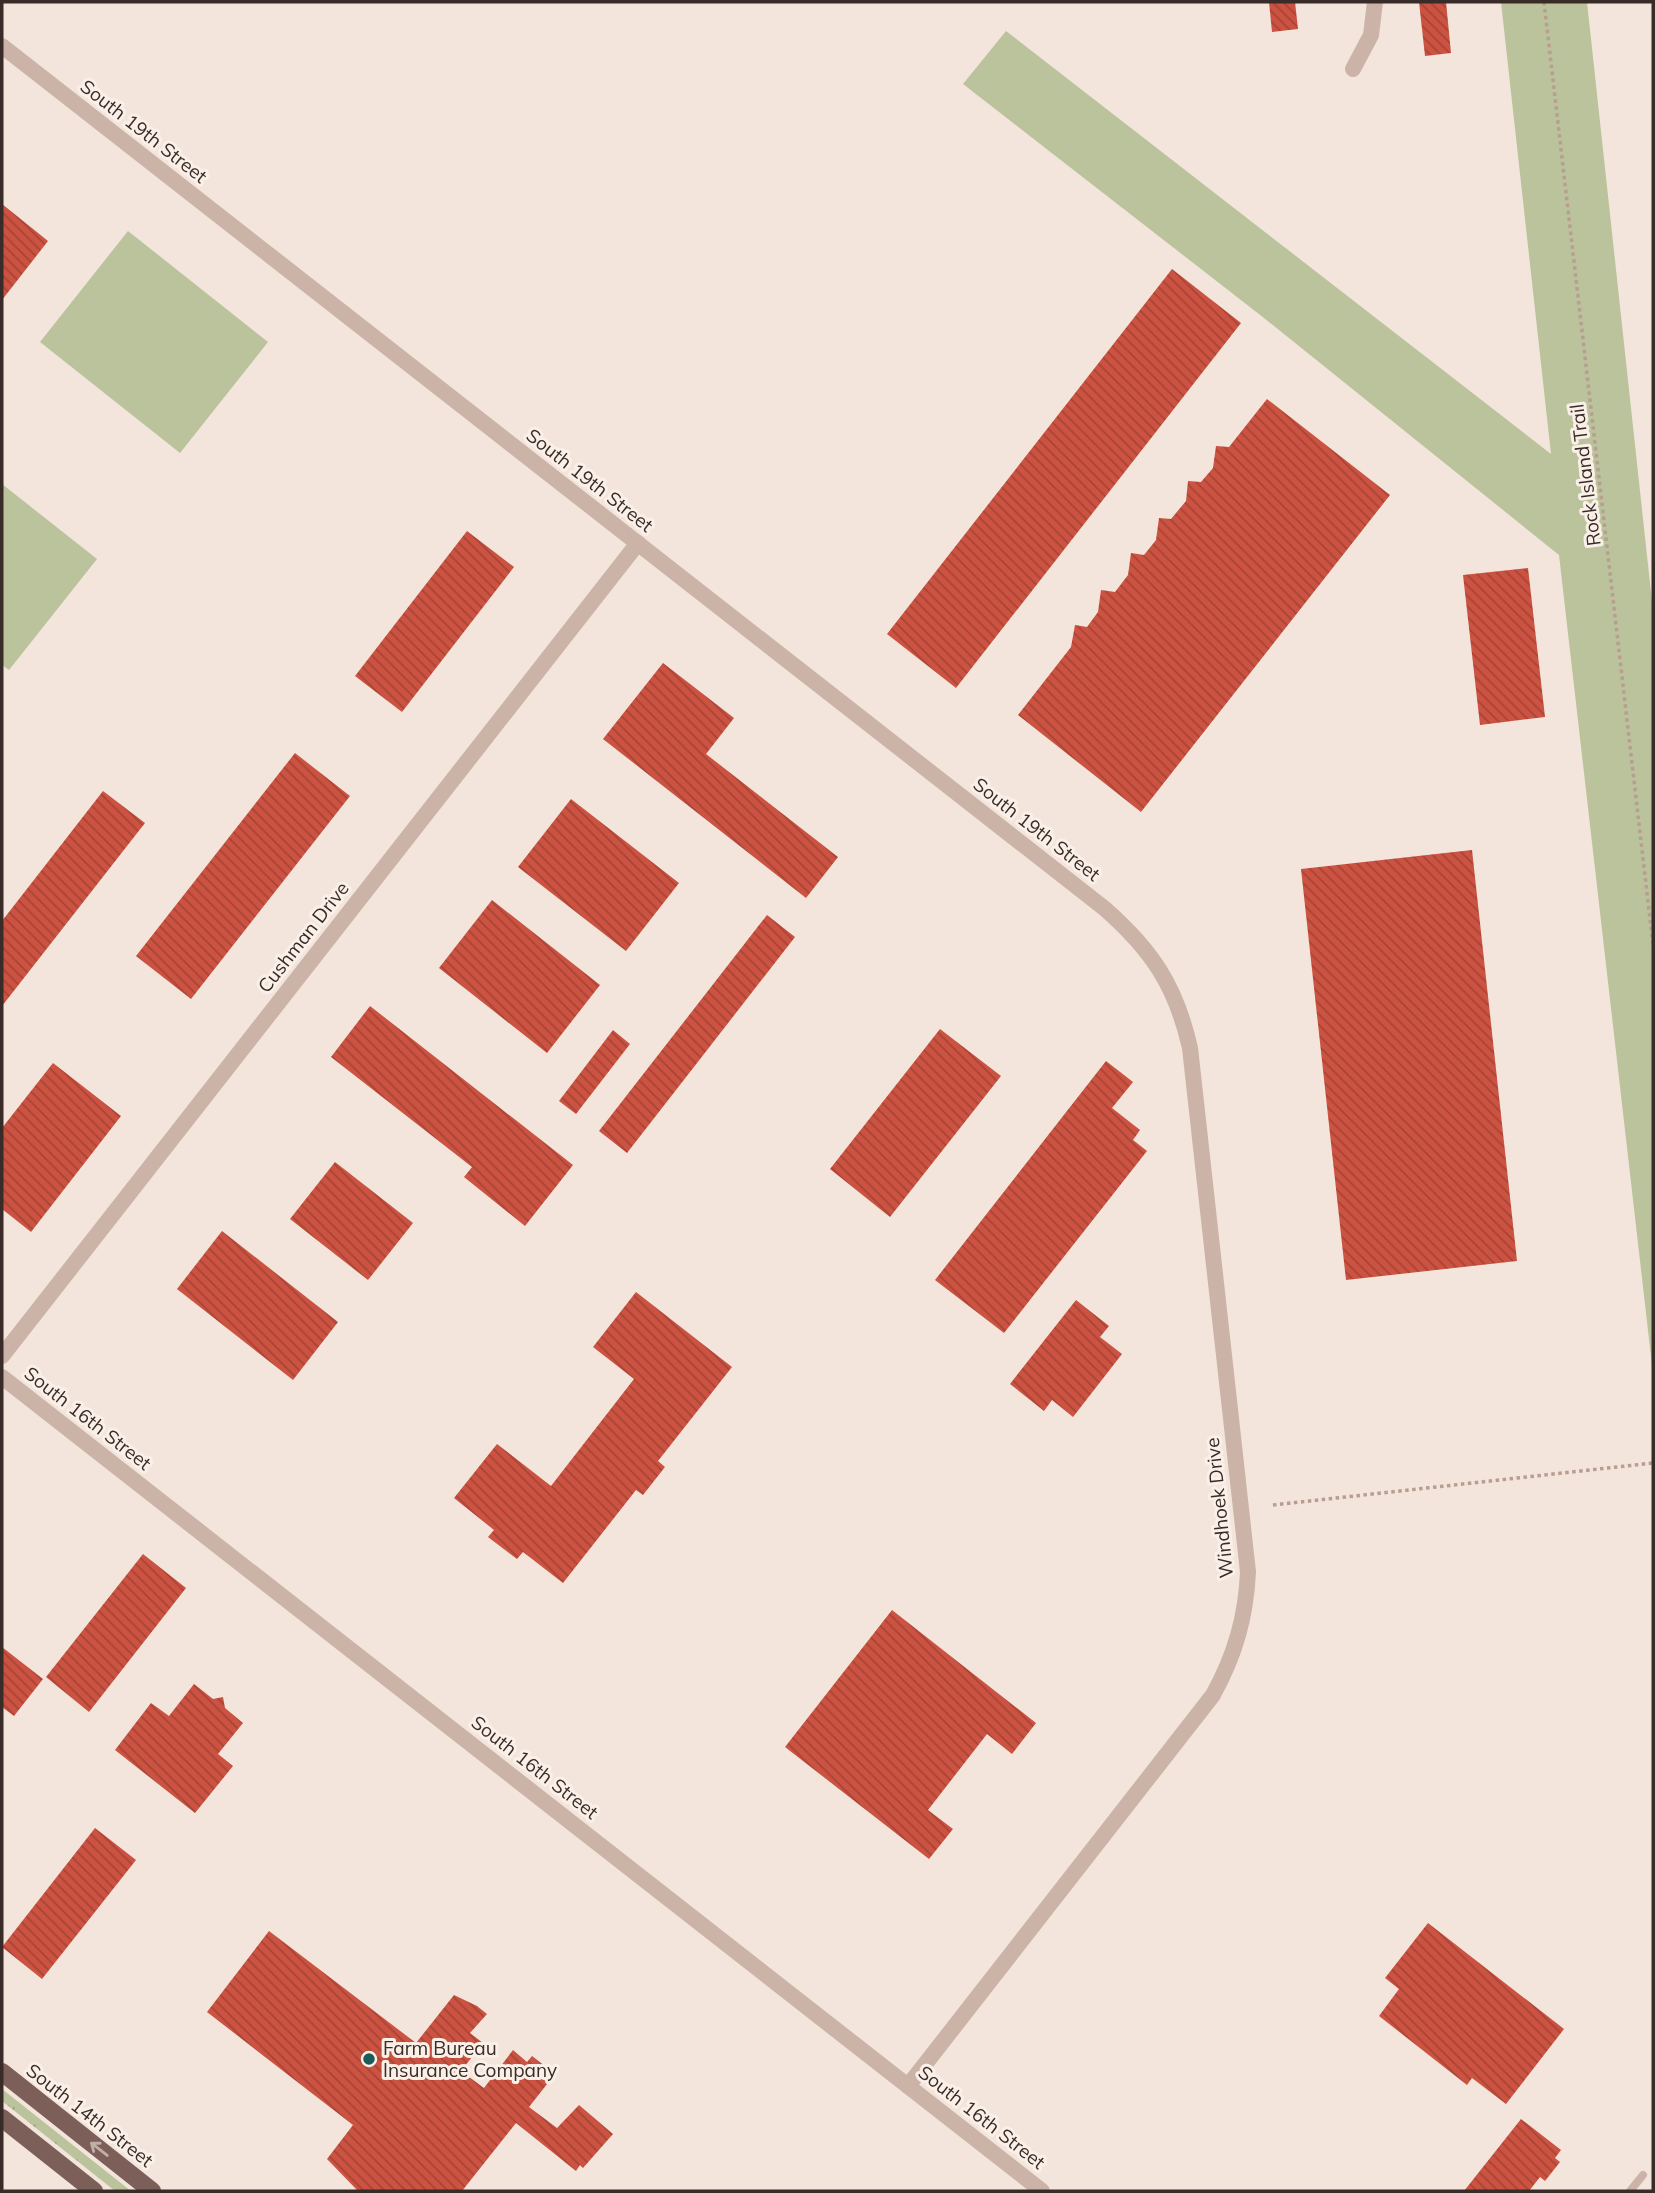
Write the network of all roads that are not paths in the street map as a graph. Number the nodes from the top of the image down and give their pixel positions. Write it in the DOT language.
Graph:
graph roads {
  1 [pos="1375,2"];
  2 [pos="2,46"];
  3 [pos="1353,69"];
  4 [pos="638,544"];
  5 [pos="1149,952"];
  6 [pos="2,1356"];
  7 [pos="2,1377"];
  8 [pos="2,2072"];
  9 [pos="908,2086"];
  10 [pos="2,2118"];
  11 [pos="1643,2175"];
  12 [pos="94,2191"];
  13 [pos="152,2191"];
  14 [pos="1042,2191"];
  15 [pos="1630,2191"];
  1 -- 3 [label="street"];
  2 -- 4 [label="street, South 19th Street"];
  4 -- 5 [label="street, South 19th Street"];
  4 -- 6 [label="street, Cushman Drive"];
  5 -- 9 [label="street, Windhoek Drive"];
  7 -- 9 [label="street, South 16th Street"];
  13 -- 8 [label="main road, South 14th Street, one-way"];
  9 -- 14 [label="street, South 16th Street"];
  10 -- 12 [label="main road"];
  11 -- 15 [label="lane"];
}
